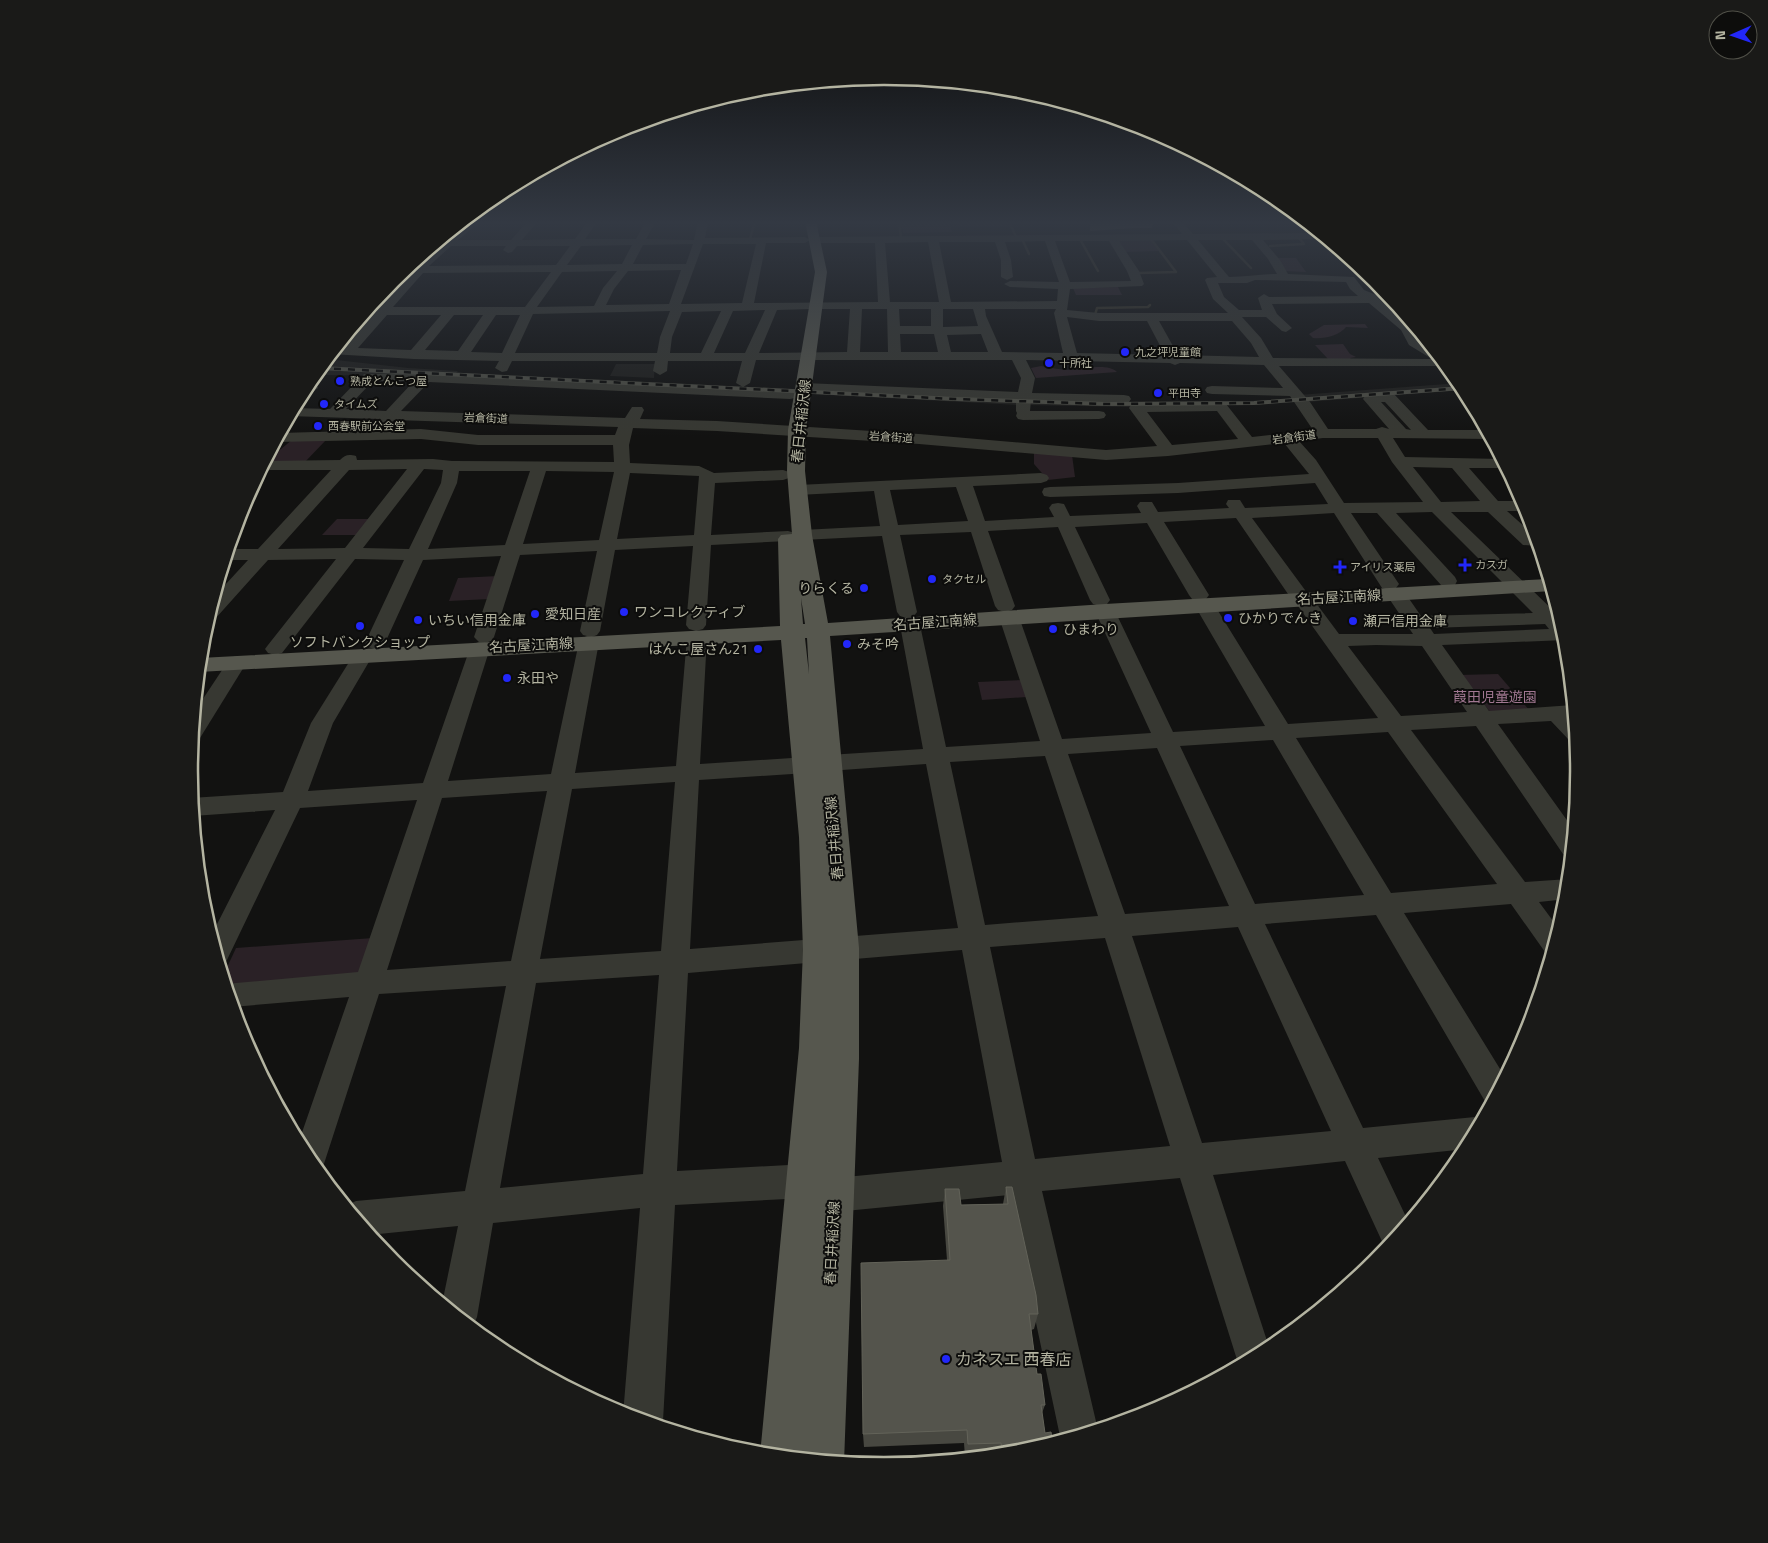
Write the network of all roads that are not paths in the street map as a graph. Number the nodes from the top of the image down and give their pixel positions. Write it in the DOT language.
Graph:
graph roads {
  1 [pos="398,293"];
  2 [pos="541,293"];
  3 [pos="606,293"];
  4 [pos="678,293"];
  5 [pos="750,293"];
  6 [pos="815,293"];
  7 [pos="887,293"];
  8 [pos="940,293"];
  9 [pos="1026,293"];
  10 [pos="1065,293"];
  11 [pos="1216,293"];
  12 [pos="1257,293"];
  13 [pos="1316,293"];
  14 [pos="1362,293"];
  15 [pos="1372,299"];
  16 [pos="1381,299"];
  17 [pos="1321,300"];
  18 [pos="979,304"];
  19 [pos="1024,304"];
  20 [pos="856,305"];
  21 [pos="888,305"];
  22 [pos="942,305"];
  23 [pos="773,306"];
  24 [pos="811,306"];
  25 [pos="676,307"];
  26 [pos="729,307"];
  27 [pos="747,307"];
  28 [pos="1268,307"];
  29 [pos="598,309"];
  30 [pos="1062,309"];
  31 [pos="528,310"];
  32 [pos="451,311"];
  33 [pos="492,311"];
  34 [pos="381,312"];
  35 [pos="374,313"];
  36 [pos="1236,315"];
  37 [pos="1151,317"];
  38 [pos="1286,328"];
  39 [pos="894,330"];
  40 [pos="986,330"];
  41 [pos="939,331"];
  42 [pos="353,339"];
  43 [pos="1423,346"];
  44 [pos="414,354"];
  45 [pos="461,356"];
  46 [pos="1017,356"];
  47 [pos="509,357"];
  48 [pos="568,357"];
  49 [pos="616,357"];
  50 [pos="661,357"];
  51 [pos="704,357"];
  52 [pos="750,357"];
  53 [pos="802,357"];
  54 [pos="849,357"];
  55 [pos="890,357"];
  56 [pos="946,357"];
  57 [pos="997,357"];
  58 [pos="1071,357"];
  59 [pos="1176,361"];
  60 [pos="1269,362"];
  61 [pos="1435,363"];
  62 [pos="928,366"];
  63 [pos="697,372"];
  64 [pos="426,377"];
  65 [pos="606,377"];
  66 [pos="554,379"];
  67 [pos="494,381"];
  68 [pos="658,384"];
  69 [pos="743,384"];
  70 [pos="842,389"];
  71 [pos="1212,390"];
  72 [pos="797,391"];
  73 [pos="885,391"];
  74 [pos="1292,392"];
  75 [pos="931,393"];
  76 [pos="1122,393"];
  77 [pos="299,412"];
  78 [pos="316,413"];
  79 [pos="333,414"];
  80 [pos="1141,414"];
  81 [pos="391,416"];
  82 [pos="470,417"];
  83 [pos="1024,421"];
  84 [pos="630,422"];
  85 [pos="791,430"];
  86 [pos="1382,432"];
  87 [pos="1400,432"];
  88 [pos="1323,433"];
  89 [pos="1423,433"];
  90 [pos="373,435"];
  91 [pos="1483,435"];
  92 [pos="285,436"];
  93 [pos="284,438"];
  94 [pos="452,438"];
  95 [pos="1288,438"];
  96 [pos="536,440"];
  97 [pos="622,440"];
  98 [pos="1249,443"];
  99 [pos="1168,451"];
  100 [pos="1402,462"];
  101 [pos="1456,463"];
  102 [pos="1498,464"];
  103 [pos="426,465"];
  104 [pos="269,466"];
  105 [pos="344,466"];
  106 [pos="452,466"];
  107 [pos="521,466"];
  108 [pos="540,466"];
  109 [pos="623,467"];
  110 [pos="706,478"];
  111 [pos="1319,478"];
  112 [pos="963,482"];
  113 [pos="790,483"];
  114 [pos="1046,485"];
  115 [pos="882,486"];
  116 [pos="1221,486"];
  117 [pos="1136,489"];
  118 [pos="1517,506"];
  119 [pos="1436,507"];
  120 [pos="1494,507"];
  121 [pos="1340,508"];
  122 [pos="1382,508"];
  123 [pos="1240,513"];
  124 [pos="1153,518"];
  125 [pos="1064,522"];
  126 [pos="977,526"];
  127 [pos="890,531"];
  128 [pos="795,536"];
  129 [pos="701,541"];
  130 [pos="1530,541"];
  131 [pos="607,545"];
  132 [pos="512,550"];
  133 [pos="264,554"];
  134 [pos="349,554"];
  135 [pos="233,555"];
  136 [pos="416,555"];
  137 [pos="1542,577"];
  138 [pos="1448,581"];
  139 [pos="1513,582"];
  140 [pos="1544,585"];
  141 [pos="1393,589"];
  142 [pos="1299,594"];
  143 [pos="1202,601"];
  144 [pos="219,604"];
  145 [pos="1102,605"];
  146 [pos="1007,611"];
  147 [pos="908,618"];
  148 [pos="1550,618"];
  149 [pos="1553,621"];
  150 [pos="1415,622"];
  151 [pos="804,625"];
  152 [pos="697,631"];
  153 [pos="1556,634"];
  154 [pos="590,636"];
  155 [pos="1333,640"];
  156 [pos="1428,640"];
  157 [pos="482,643"];
  158 [pos="275,649"];
  159 [pos="369,649"];
  160 [pos="208,653"];
  161 [pos="237,662"];
  162 [pos="206,664"];
  163 [pos="1565,713"];
  164 [pos="1484,718"];
  165 [pos="200,721"];
  166 [pos="1394,724"];
  167 [pos="1280,732"];
  168 [pos="1165,740"];
  169 [pos="1052,748"];
  170 [pos="936,756"];
  171 [pos="818,764"];
  172 [pos="688,773"];
  173 [pos="562,782"];
  174 [pos="433,791"];
  175 [pos="292,800"];
  176 [pos="199,807"];
  177 [pos="1567,840"];
  178 [pos="1560,891"];
  179 [pos="1518,894"];
  180 [pos="1384,904"];
  181 [pos="1248,915"];
  182 [pos="1114,926"];
  183 [pos="1550,937"];
  184 [pos="974,938"];
  185 [pos="220,945"];
  186 [pos="831,949"];
  187 [pos="674,962"];
  188 [pos="523,972"];
  189 [pos="370,983"];
  190 [pos="235,995"];
  191 [pos="1493,1088"];
  192 [pos="1467,1134"];
  193 [pos="1354,1145"];
  194 [pos="313,1153"];
  195 [pos="1190,1161"];
  196 [pos="1022,1177"];
  197 [pos="820,1188"];
  198 [pos="659,1189"];
  199 [pos="478,1207"];
  200 [pos="363,1218"];
  201 [pos="1394,1230"];
  202 [pos="459,1311"];
  203 [pos="1253,1349"];
  204 [pos="643,1415"];
  205 [pos="1078,1430"];
  206 [pos="785,1451"];
  207 [pos="821,1455"];
  1 -- 34 [label="street"];
  2 -- 31 [label="street"];
  3 -- 29 [label="street"];
  4 -- 25 [label="street"];
  5 -- 27 [label="street"];
  6 -- 24 [label="main road, 春日井稲沢線"];
  7 -- 21 [label="street"];
  8 -- 22 [label="street"];
  9 -- 19 [label="street"];
  10 -- 30 [label="street"];
  11 -- 36 [label="street"];
  12 -- 28 [label="street"];
  13 -- 17 [label="street"];
  14 -- 15 [label="street"];
  15 -- 16 [label="street"];
  15 -- 17 [label="street"];
  15 -- 43 [label="street"];
  17 -- 28 [label="street"];
  18 -- 19 [label="street"];
  18 -- 22 [label="street"];
  18 -- 40 [label="street"];
  19 -- 30 [label="street"];
  20 -- 21 [label="street"];
  20 -- 24 [label="street"];
  20 -- 54 [label="street"];
  21 -- 22 [label="street"];
  21 -- 39 [label="street"];
  22 -- 41 [label="street"];
  23 -- 24 [label="street"];
  23 -- 27 [label="street"];
  23 -- 52 [label="street"];
  24 -- 53 [label="main road, 春日井稲沢線"];
  25 -- 26 [label="street"];
  25 -- 29 [label="street"];
  25 -- 50 [label="street"];
  26 -- 27 [label="street"];
  26 -- 51 [label="street"];
  28 -- 36 [label="street"];
  28 -- 38 [label="street"];
  29 -- 31 [label="street"];
  30 -- 37 [label="street"];
  30 -- 58 [label="street"];
  31 -- 33 [label="street"];
  31 -- 47 [label="street"];
  32 -- 33 [label="street"];
  32 -- 34 [label="street"];
  32 -- 44 [label="street"];
  33 -- 45 [label="street"];
  34 -- 35 [label="street"];
  34 -- 42 [label="street"];
  36 -- 37 [label="street"];
  36 -- 60 [label="street"];
  37 -- 59 [label="street"];
  39 -- 41 [label="street"];
  39 -- 55 [label="street"];
  40 -- 41 [label="street"];
  40 -- 57 [label="street"];
  41 -- 56 [label="street"];
  42 -- 44 [label="street"];
  44 -- 45 [label="street"];
  45 -- 47 [label="street"];
  46 -- 57 [label="street"];
  46 -- 58 [label="street"];
  46 -- 83 [label="street"];
  47 -- 48 [label="street"];
  47 -- 66 [label="street"];
  48 -- 49 [label="street"];
  48 -- 66 [label="street"];
  49 -- 50 [label="street"];
  49 -- 65 [label="street"];
  50 -- 51 [label="street"];
  50 -- 68 [label="street"];
  51 -- 52 [label="street"];
  51 -- 63 [label="street"];
  52 -- 53 [label="street"];
  52 -- 69 [label="street"];
  53 -- 54 [label="street"];
  53 -- 72 [label="main road, 春日井稲沢線"];
  54 -- 55 [label="street"];
  54 -- 70 [label="street"];
  55 -- 62 [label="street"];
  55 -- 73 [label="street"];
  56 -- 57 [label="street"];
  56 -- 62 [label="street"];
  58 -- 59 [label="street"];
  59 -- 60 [label="street"];
  60 -- 61 [label="street"];
  60 -- 74 [label="street"];
  62 -- 75 [label="street"];
  64 -- 67 [label="street"];
  64 -- 79 [label="street"];
  64 -- 81 [label="street"];
  65 -- 66 [label="street"];
  65 -- 68 [label="street"];
  66 -- 67 [label="street"];
  66 -- 68 [label="street"];
  67 -- 82 [label="street"];
  68 -- 69 [label="street"];
  68 -- 72 [label="street"];
  68 -- 84 [label="street"];
  69 -- 72 [label="street"];
  70 -- 72 [label="street"];
  70 -- 73 [label="street"];
  71 -- 74 [label="street"];
  72 -- 83 [label="street"];
  72 -- 85 [label="main road, 春日井稲沢線"];
  73 -- 75 [label="street"];
  74 -- 88 [label="street"];
  75 -- 83 [label="street"];
  76 -- 83 [label="street"];
  77 -- 78 [label="street, 岩倉街道"];
  78 -- 79 [label="street, 岩倉街道"];
  78 -- 92 [label="street"];
  79 -- 81 [label="street, 岩倉街道"];
  80 -- 83 [label="street"];
  80 -- 98 [label="street"];
  80 -- 99 [label="street"];
  81 -- 82 [label="street, 岩倉街道"];
  81 -- 90 [label="street"];
  82 -- 84 [label="street, 岩倉街道"];
  82 -- 94 [label="street"];
  83 -- 85 [label="street, 岩倉街道"];
  83 -- 99 [label="street, 岩倉街道"];
  83 -- 114 [label="street"];
  84 -- 85 [label="street, 岩倉街道"];
  84 -- 97 [label="street"];
  85 -- 113 [label="main road, 春日井稲沢線"];
  86 -- 87 [label="street, 岩倉街道"];
  86 -- 88 [label="street, 岩倉街道"];
  86 -- 100 [label="street"];
  87 -- 89 [label="street, 岩倉街道"];
  87 -- 89 [label="street"];
  88 -- 95 [label="street, 岩倉街道"];
  89 -- 91 [label="street, 岩倉街道"];
  90 -- 93 [label="street"];
  90 -- 94 [label="street"];
  90 -- 105 [label="street"];
  94 -- 96 [label="street"];
  94 -- 103 [label="street"];
  95 -- 98 [label="street, 岩倉街道"];
  95 -- 111 [label="street"];
  96 -- 97 [label="street"];
  96 -- 107 [label="street"];
  97 -- 109 [label="street"];
  98 -- 99 [label="street, 岩倉街道"];
  100 -- 101 [label="street"];
  100 -- 119 [label="street"];
  101 -- 102 [label="street"];
  101 -- 120 [label="street"];
  103 -- 105 [label="street"];
  103 -- 106 [label="street"];
  103 -- 134 [label="street"];
  104 -- 105 [label="street"];
  105 -- 133 [label="street"];
  106 -- 107 [label="street"];
  106 -- 136 [label="street"];
  107 -- 108 [label="street"];
  108 -- 109 [label="street"];
  108 -- 132 [label="street"];
  109 -- 110 [label="street"];
  109 -- 131 [label="street"];
  110 -- 113 [label="street"];
  110 -- 129 [label="street"];
  111 -- 116 [label="street"];
  111 -- 121 [label="street"];
  112 -- 114 [label="street"];
  112 -- 115 [label="street"];
  112 -- 126 [label="street"];
  113 -- 115 [label="street"];
  113 -- 128 [label="main road, 春日井稲沢線"];
  114 -- 117 [label="street"];
  114 -- 125 [label="street"];
  115 -- 127 [label="street"];
  116 -- 117 [label="street"];
  116 -- 123 [label="street"];
  117 -- 124 [label="street"];
  118 -- 120 [label="street"];
  119 -- 120 [label="street"];
  119 -- 122 [label="street"];
  119 -- 139 [label="street"];
  120 -- 130 [label="street"];
  121 -- 122 [label="street"];
  121 -- 123 [label="street"];
  121 -- 141 [label="street"];
  122 -- 138 [label="street"];
  123 -- 124 [label="street"];
  123 -- 142 [label="street"];
  124 -- 125 [label="street"];
  124 -- 143 [label="street"];
  125 -- 126 [label="street"];
  125 -- 145 [label="street"];
  126 -- 127 [label="street"];
  126 -- 146 [label="street"];
  127 -- 128 [label="street"];
  127 -- 147 [label="street"];
  128 -- 129 [label="street"];
  128 -- 151 [label="main road, 春日井稲沢線"];
  129 -- 131 [label="street"];
  129 -- 152 [label="street"];
  131 -- 132 [label="street"];
  131 -- 154 [label="street"];
  132 -- 136 [label="street"];
  132 -- 157 [label="street"];
  133 -- 134 [label="street"];
  133 -- 135 [label="street"];
  133 -- 144 [label="street"];
  134 -- 136 [label="street"];
  134 -- 158 [label="street"];
  136 -- 159 [label="street"];
  137 -- 139 [label="main road, 名古屋江南線"];
  138 -- 139 [label="main road, 名古屋江南線"];
  138 -- 141 [label="main road, 名古屋江南線"];
  139 -- 140 [label="main road, 名古屋江南線"];
  139 -- 141 [label="main road, 名古屋江南線"];
  139 -- 148 [label="street"];
  141 -- 142 [label="main road, 名古屋江南線"];
  141 -- 150 [label="street"];
  142 -- 143 [label="main road, 名古屋江南線"];
  142 -- 155 [label="street"];
  143 -- 145 [label="main road, 名古屋江南線"];
  143 -- 167 [label="street"];
  145 -- 146 [label="main road, 名古屋江南線"];
  145 -- 168 [label="street"];
  146 -- 147 [label="main road, 名古屋江南線"];
  146 -- 169 [label="street"];
  147 -- 151 [label="main road, 名古屋江南線"];
  147 -- 170 [label="street"];
  148 -- 149 [label="street"];
  148 -- 150 [label="street"];
  150 -- 156 [label="street"];
  151 -- 152 [label="main road, 名古屋江南線"];
  151 -- 171 [label="main road, 春日井稲沢線"];
  152 -- 154 [label="main road, 名古屋江南線"];
  152 -- 172 [label="street"];
  153 -- 156 [label="street"];
  154 -- 157 [label="main road, 名古屋江南線"];
  154 -- 173 [label="street"];
  155 -- 156 [label="street"];
  155 -- 166 [label="street"];
  156 -- 164 [label="street"];
  157 -- 159 [label="main road, 名古屋江南線"];
  157 -- 174 [label="street"];
  158 -- 159 [label="main road, 名古屋江南線"];
  158 -- 160 [label="main road, 名古屋江南線"];
  159 -- 161 [label="main road, 名古屋江南線"];
  159 -- 175 [label="street"];
  161 -- 162 [label="main road, 名古屋江南線"];
  161 -- 165 [label="street"];
  163 -- 164 [label="street"];
  164 -- 166 [label="street"];
  164 -- 177 [label="street"];
  166 -- 167 [label="street"];
  166 -- 179 [label="street"];
  167 -- 168 [label="street"];
  167 -- 180 [label="street"];
  168 -- 169 [label="street"];
  168 -- 181 [label="street"];
  169 -- 170 [label="street"];
  169 -- 182 [label="street"];
  170 -- 171 [label="street"];
  170 -- 184 [label="street"];
  171 -- 172 [label="street"];
  171 -- 186 [label="main road, 春日井稲沢線"];
  172 -- 173 [label="street"];
  172 -- 187 [label="street"];
  173 -- 174 [label="street"];
  173 -- 188 [label="street"];
  174 -- 175 [label="street"];
  174 -- 189 [label="street"];
  175 -- 176 [label="street"];
  175 -- 185 [label="street"];
  178 -- 179 [label="street"];
  179 -- 180 [label="street"];
  179 -- 183 [label="street"];
  180 -- 181 [label="street"];
  180 -- 191 [label="street"];
  181 -- 182 [label="street"];
  181 -- 193 [label="street"];
  182 -- 184 [label="street"];
  182 -- 195 [label="street"];
  184 -- 186 [label="street"];
  184 -- 196 [label="street"];
  186 -- 187 [label="street"];
  186 -- 197 [label="main road, 春日井稲沢線"];
  187 -- 188 [label="street"];
  187 -- 198 [label="street"];
  188 -- 189 [label="street"];
  188 -- 199 [label="street"];
  189 -- 190 [label="street"];
  189 -- 194 [label="street"];
  192 -- 193 [label="street"];
  193 -- 195 [label="street"];
  193 -- 201 [label="street"];
  195 -- 196 [label="street"];
  195 -- 203 [label="street"];
  196 -- 197 [label="street"];
  196 -- 205 [label="street"];
  197 -- 198 [label="street"];
  197 -- 206 [label="main road, 春日井稲沢線"];
  197 -- 207 [label="main road, 春日井稲沢線"];
  198 -- 199 [label="street"];
  198 -- 204 [label="street"];
  199 -- 200 [label="street"];
  199 -- 202 [label="street"];
}
